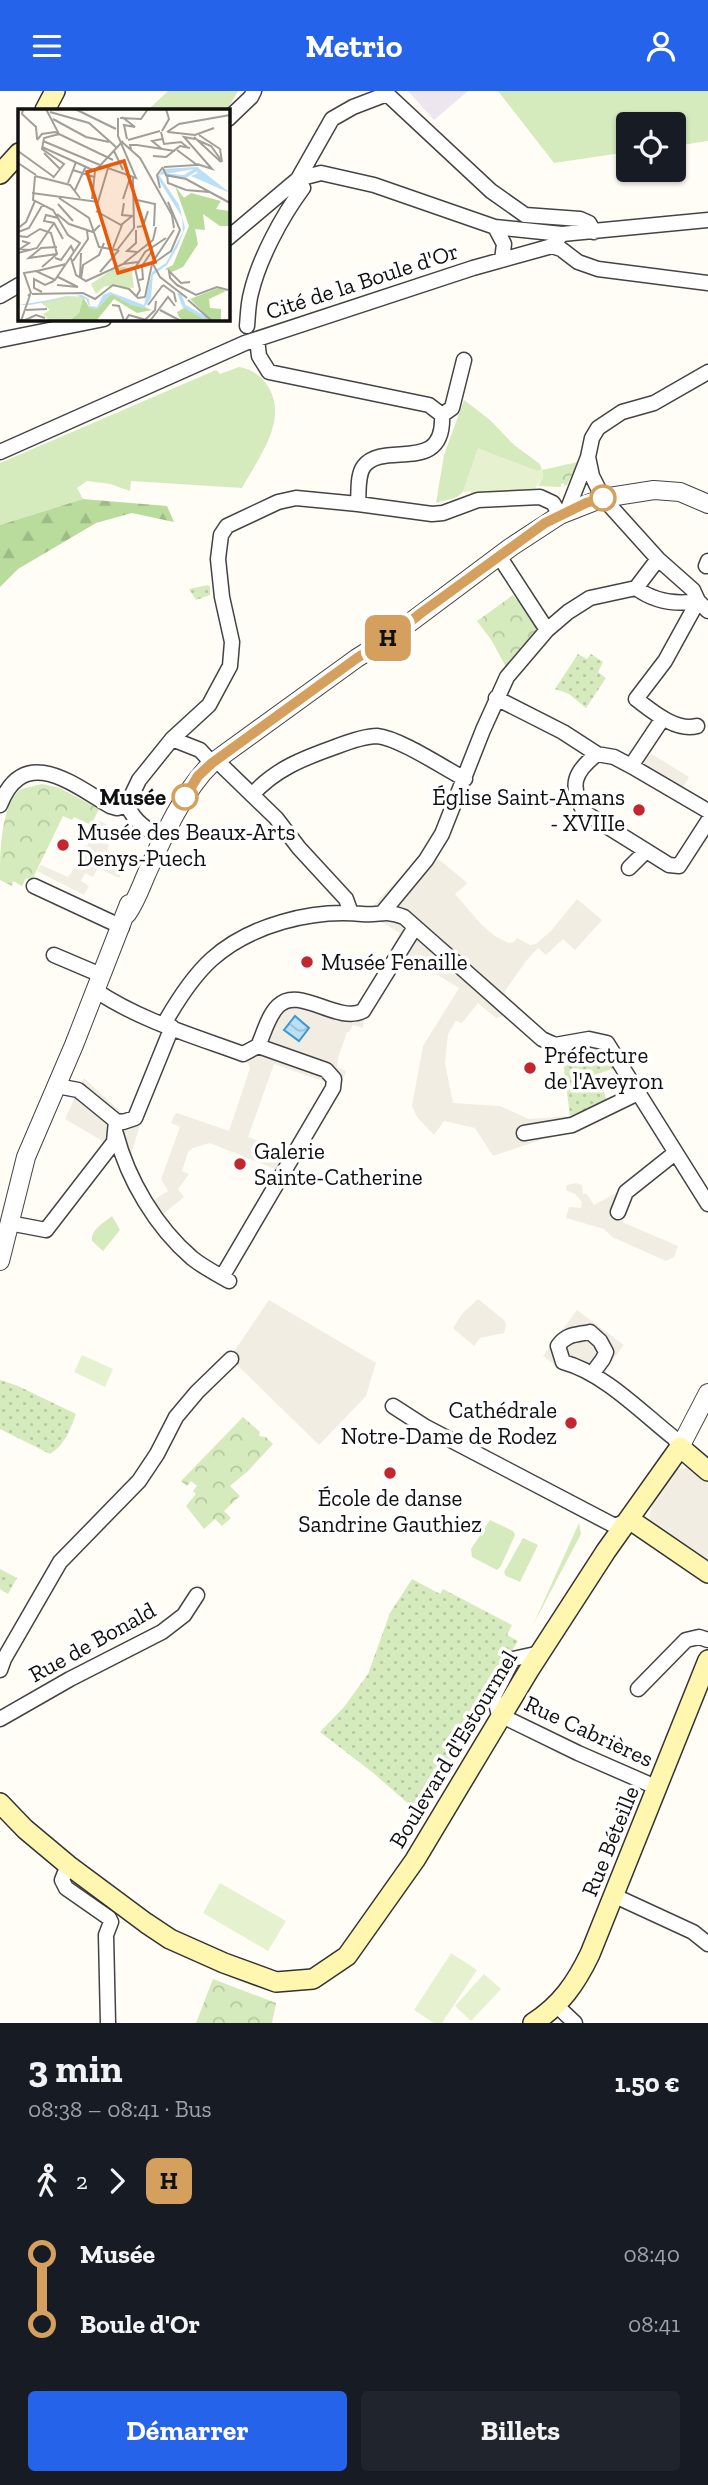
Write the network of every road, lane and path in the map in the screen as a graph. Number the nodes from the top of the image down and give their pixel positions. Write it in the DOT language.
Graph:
graph roads {
  1 [pos="47,91"];
  2 [pos="55,91"];
  3 [pos="254,91"];
  4 [pos="387,92"];
  5 [pos="45,109"];
  6 [pos="46,109"];
  7 [pos="229,118"];
  8 [pos="18,154"];
  9 [pos="0,174"];
  10 [pos="298,179"];
  11 [pos="708,220"];
  12 [pos="495,227"];
  13 [pos="515,229"];
  14 [pos="594,232"];
  15 [pos="562,234"];
  16 [pos="229,237"];
  17 [pos="504,244"];
  18 [pos="552,246"];
  19 [pos="521,254"];
  20 [pos="502,260"];
  21 [pos="708,283"];
  22 [pos="18,286"];
  23 [pos="0,296"];
  24 [pos="99,320"];
  25 [pos="247,326"];
  26 [pos="257,339"];
  27 [pos="0,340"];
  28 [pos="464,360"];
  29 [pos="708,372"];
  30 [pos="442,415"];
  31 [pos="0,452"];
  32 [pos="588,457"];
  33 [pos="603,498"];
  34 [pos="358,504"];
  35 [pos="708,504"];
  36 [pos="564,513"];
  37 [pos="499,556"];
  38 [pos="658,559"];
  39 [pos="705,568"];
  40 [pos="636,588"];
  41 [pos="700,601"];
  42 [pos="547,630"];
  43 [pos="496,698"];
  44 [pos="663,718"];
  45 [pos="698,726"];
  46 [pos="172,739"];
  47 [pos="594,751"];
  48 [pos="214,761"];
  49 [pos="631,766"];
  50 [pos="465,779"];
  51 [pos="256,798"];
  52 [pos="0,805"];
  53 [pos="127,805"];
  54 [pos="708,811"];
  55 [pos="708,821"];
  56 [pos="164,839"];
  57 [pos="646,851"];
  58 [pos="629,868"];
  59 [pos="34,886"];
  60 [pos="383,912"];
  61 [pos="357,913"];
  62 [pos="124,920"];
  63 [pos="415,927"];
  64 [pos="54,955"];
  65 [pos="98,983"];
  66 [pos="168,1025"];
  67 [pos="258,1046"];
  68 [pos="57,1086"];
  69 [pos="638,1093"];
  70 [pos="116,1132"];
  71 [pos="524,1133"];
  72 [pos="675,1153"];
  73 [pos="708,1204"];
  74 [pos="618,1212"];
  75 [pos="9,1223"];
  76 [pos="0,1261"];
  77 [pos="231,1359"];
  78 [pos="592,1374"];
  79 [pos="708,1393"];
  80 [pos="393,1406"];
  81 [pos="680,1447"];
  82 [pos="708,1471"];
  83 [pos="629,1519"];
  84 [pos="708,1573"];
  85 [pos="197,1595"];
  86 [pos="708,1640"];
  87 [pos="708,1660"];
  88 [pos="0,1670"];
  89 [pos="638,1689"];
  90 [pos="501,1717"];
  91 [pos="0,1719"];
  92 [pos="658,1788"];
  93 [pos="0,1803"];
  94 [pos="68,1865"];
  95 [pos="615,1896"];
  96 [pos="708,1944"];
  97 [pos="557,2006"];
  98 [pos="108,2023"];
  99 [pos="533,2023"];
  100 [pos="575,2023"];
  1 -- 5 [label="main road"];
  2 -- 6 [label="main road"];
  3 -- 7 [label="street"];
  4 -- 10 [label="street"];
  4 -- 14 [label="street"];
  8 -- 9 [label="main road"];
  10 -- 12 [label="street"];
  10 -- 16 [label="street"];
  10 -- 25 [label="street"];
  11 -- 14 [label="street"];
  12 -- 13 [label="street"];
  12 -- 17 [label="street"];
  13 -- 15 [label="street"];
  13 -- 17 [label="street"];
  13 -- 19 [label="street"];
  14 -- 15 [label="street"];
  15 -- 18 [label="street"];
  17 -- 20 [label="street"];
  18 -- 19 [label="street, Cité de la Boule d'Or"];
  18 -- 21 [label="street"];
  19 -- 20 [label="street, Cité de la Boule d'Or"];
  20 -- 26 [label="street, Cité de la Boule d'Or"];
  22 -- 23 [label="street"];
  24 -- 27 [label="street"];
  26 -- 30 [label="street, Cité de la Boule d'Or"];
  26 -- 31 [label="street"];
  28 -- 30 [label="street"];
  29 -- 32 [label="street"];
  30 -- 34 [label="street"];
  32 -- 33 [label="street"];
  32 -- 36 [label="street"];
  33 -- 35 [label="street"];
  33 -- 36 [label="street"];
  33 -- 38 [label="street"];
  34 -- 36 [label="street"];
  34 -- 46 [label="street"];
  36 -- 37 [label="street"];
  37 -- 42 [label="street"];
  37 -- 48 [label="street"];
  38 -- 40 [label="street"];
  38 -- 41 [label="street"];
  39 -- 41 [label="street"];
  40 -- 41 [label="street"];
  40 -- 42 [label="street"];
  41 -- 44 [label="street"];
  42 -- 43 [label="street"];
  43 -- 47 [label="street"];
  43 -- 50 [label="street"];
  44 -- 45 [label="street"];
  44 -- 49 [label="street"];
  46 -- 48 [label="street"];
  46 -- 53 [label="street"];
  47 -- 49 [label="street"];
  47 -- 57 [label="street"];
  48 -- 51 [label="street"];
  48 -- 56 [label="street"];
  49 -- 54 [label="street"];
  50 -- 51 [label="street"];
  50 -- 60 [label="street"];
  51 -- 61 [label="street"];
  52 -- 53 [label="street"];
  53 -- 56 [label="street"];
  55 -- 57 [label="street"];
  56 -- 62 [label="street"];
  57 -- 58 [label="street"];
  59 -- 62 [label="street"];
  60 -- 61 [label="street"];
  60 -- 63 [label="street"];
  61 -- 66 [label="street"];
  62 -- 65 [label="street"];
  63 -- 67 [label="street"];
  63 -- 69 [label="street"];
  64 -- 65 [label="street"];
  65 -- 66 [label="street"];
  65 -- 68 [label="street"];
  66 -- 67 [label="street"];
  66 -- 70 [label="street"];
  67 -- 70 [label="street"];
  68 -- 70 [label="street"];
  68 -- 75 [label="street"];
  69 -- 71 [label="street"];
  69 -- 72 [label="street"];
  70 -- 75 [label="street"];
  72 -- 73 [label="street"];
  72 -- 74 [label="street"];
  75 -- 76 [label="street"];
  77 -- 88 [label="street"];
  78 -- 81 [label="street"];
  79 -- 81 [label="street"];
  80 -- 83 [label="street"];
  81 -- 82 [label="main road"];
  81 -- 83 [label="main road, Boulevard d'Estourmel"];
  83 -- 84 [label="main road"];
  83 -- 90 [label="main road, Boulevard d'Estourmel"];
  85 -- 91 [label="street, Rue de Bonald"];
  86 -- 89 [label="street"];
  87 -- 92 [label="main road, Rue Béteille"];
  90 -- 92 [label="street, Rue Cabrières"];
  90 -- 94 [label="main road, Boulevard d'Estourmel"];
  92 -- 95 [label="main road, Rue Béteille"];
  93 -- 94 [label="main road"];
  94 -- 98 [label="street"];
  95 -- 96 [label="street"];
  95 -- 97 [label="main road, Rue Béteille"];
  97 -- 99 [label="main road, Rue Béteille"];
  97 -- 100 [label="street"];
}
